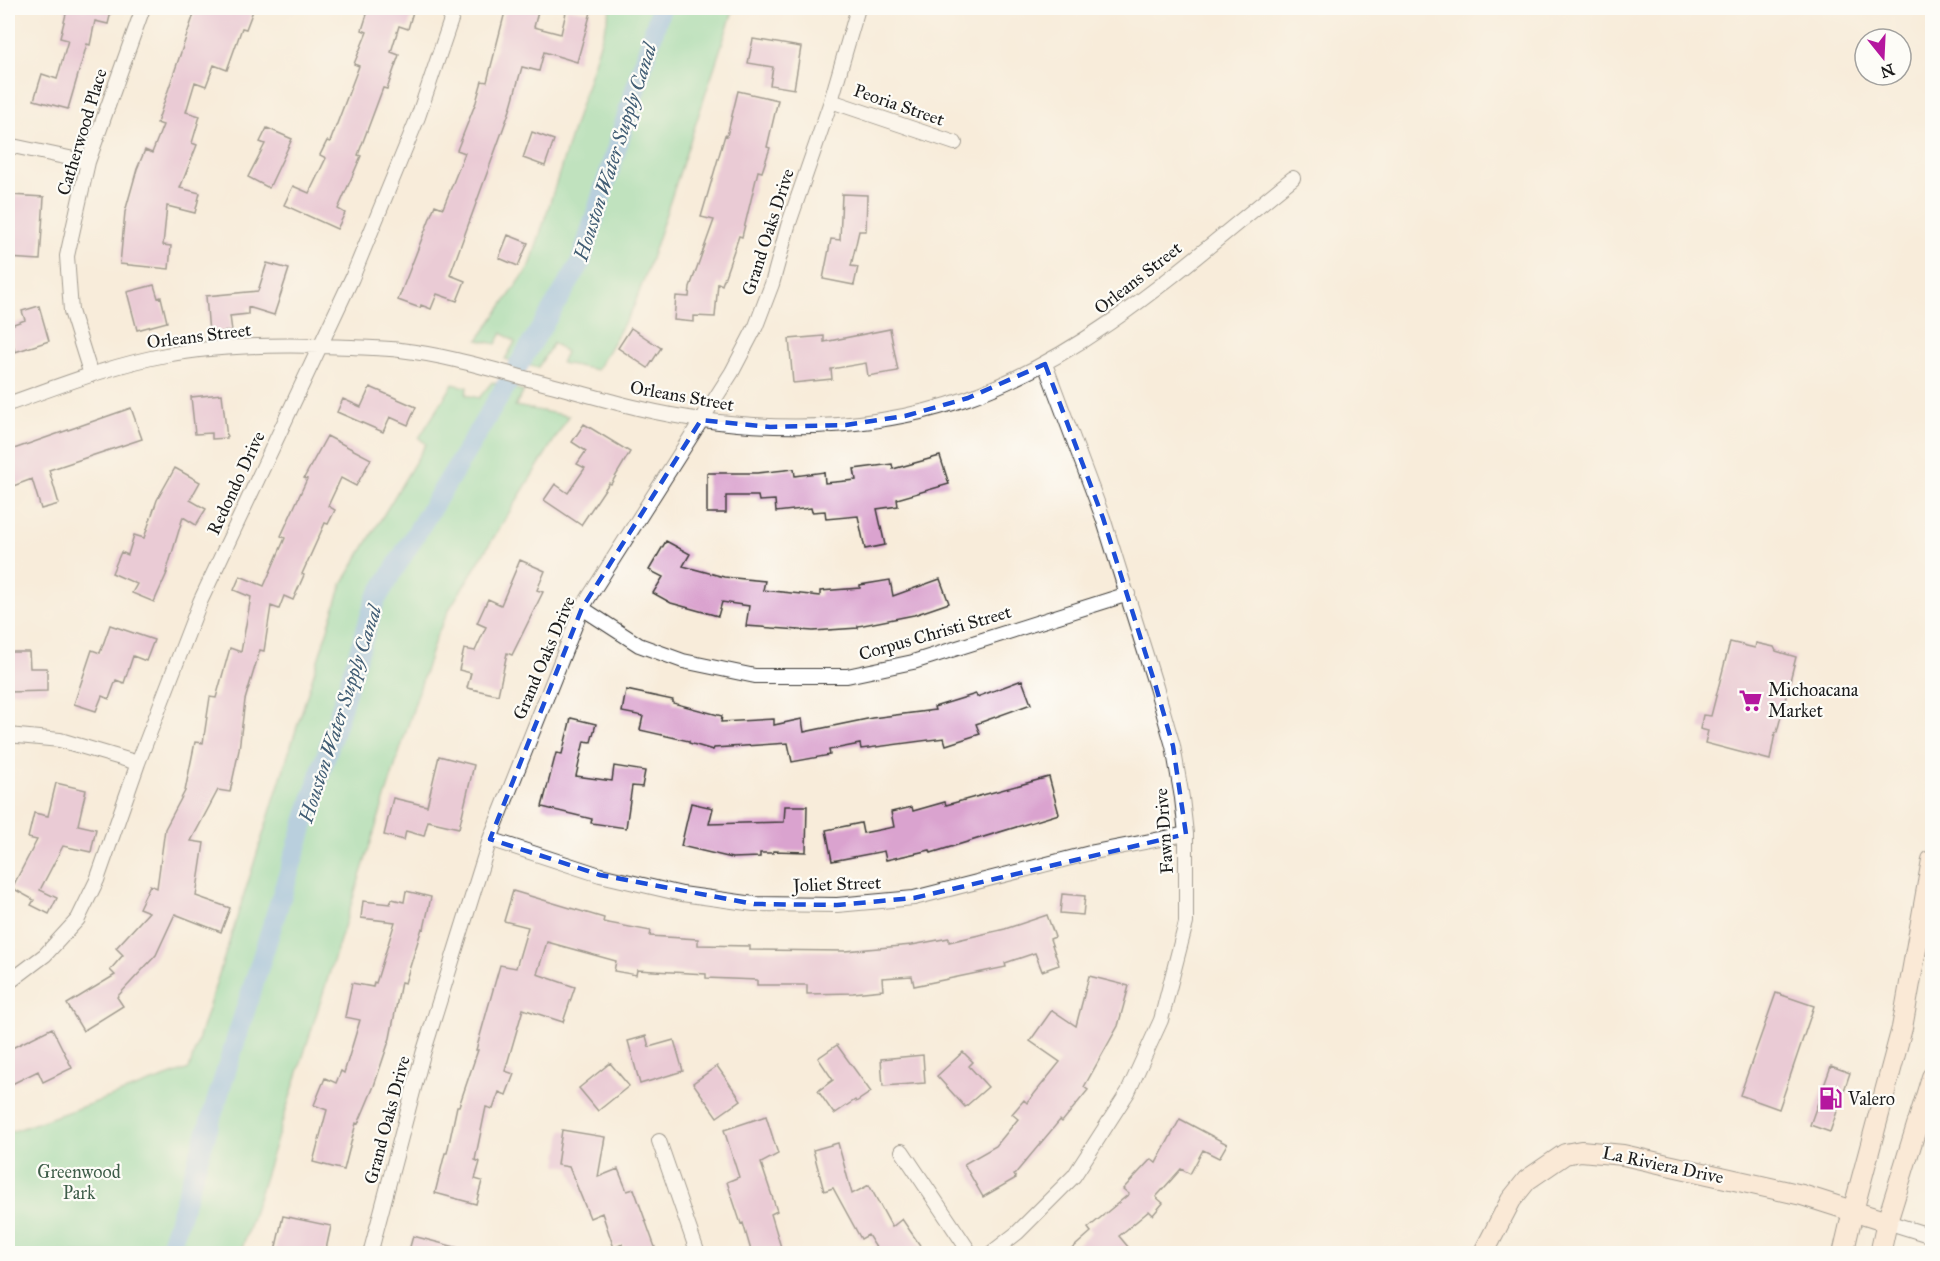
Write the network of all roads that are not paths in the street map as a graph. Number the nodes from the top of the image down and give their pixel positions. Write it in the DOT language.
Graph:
graph roads {
  1 [pos="143,8"];
  2 [pos="455,8"];
  3 [pos="858,8"];
  4 [pos="831,101"];
  5 [pos="956,143"];
  6 [pos="8,146"];
  7 [pos="88,162"];
  8 [pos="1293,178"];
  9 [pos="320,345"];
  10 [pos="1045,364"];
  11 [pos="91,375"];
  12 [pos="8,404"];
  13 [pos="700,420"];
  14 [pos="1128,594"];
  15 [pos="582,608"];
  16 [pos="8,735"];
  17 [pos="138,763"];
  18 [pos="1186,834"];
  19 [pos="490,839"];
  20 [pos="1932,860"];
  21 [pos="1929,901"];
  22 [pos="8,983"];
  23 [pos="1932,1077"];
  24 [pos="659,1141"];
  25 [pos="902,1151"];
  26 [pos="1853,1211"];
  27 [pos="1887,1222"];
  28 [pos="1932,1236"];
  29 [pos="370,1254"];
  30 [pos="698,1254"];
  31 [pos="971,1254"];
  32 [pos="990,1254"];
  33 [pos="1483,1254"];
  34 [pos="1844,1254"];
  35 [pos="1880,1254"];
  1 -- 7 [label="street, Catherwood Place"];
  2 -- 9 [label="street, Redondo Drive"];
  3 -- 4 [label="street, Grand Oaks Drive"];
  4 -- 5 [label="street, Peoria Street"];
  4 -- 13 [label="street, Grand Oaks Drive"];
  6 -- 7 [label="street"];
  7 -- 11 [label="street, Catherwood Place"];
  8 -- 10 [label="street, Orleans Street"];
  9 -- 11 [label="street, Orleans Street"];
  9 -- 13 [label="street, Orleans Street"];
  9 -- 17 [label="street, Redondo Drive"];
  10 -- 13 [label="street, Orleans Street"];
  10 -- 14 [label="street, Fawn Drive"];
  11 -- 12 [label="street, Orleans Street"];
  13 -- 15 [label="street, Grand Oaks Drive"];
  14 -- 15 [label="street, Corpus Christi Street"];
  14 -- 18 [label="street, Fawn Drive"];
  15 -- 19 [label="street, Grand Oaks Drive"];
  16 -- 17 [label="street"];
  17 -- 22 [label="street, Redondo Drive"];
  18 -- 19 [label="street, Joliet Street"];
  18 -- 32 [label="street, Fawn Drive"];
  19 -- 29 [label="street, Grand Oaks Drive"];
  20 -- 21 [label="main road"];
  21 -- 26 [label="main road"];
  23 -- 27 [label="main road"];
  24 -- 30 [label="street"];
  25 -- 31 [label="street"];
  26 -- 27 [label="main road, La Riviera Drive"];
  26 -- 33 [label="main road, La Riviera Drive"];
  26 -- 34 [label="main road"];
  27 -- 28 [label="street"];
  27 -- 35 [label="main road"];
}
